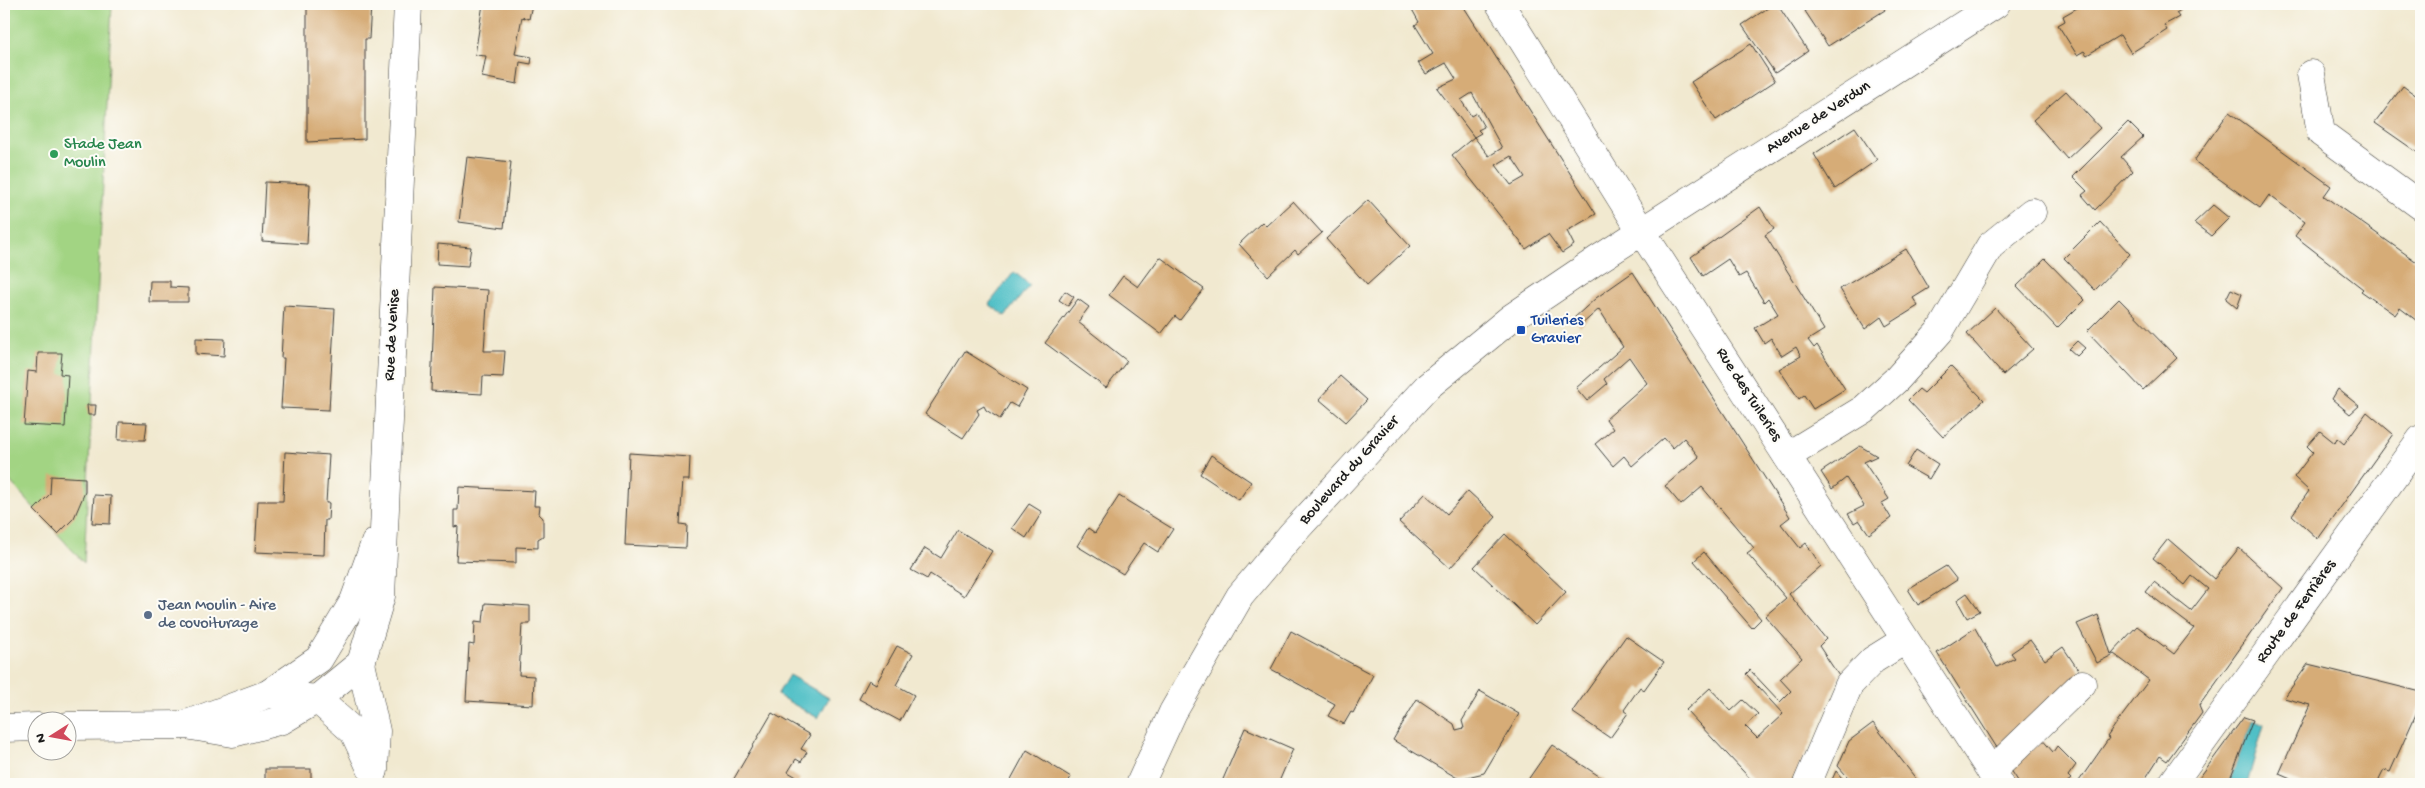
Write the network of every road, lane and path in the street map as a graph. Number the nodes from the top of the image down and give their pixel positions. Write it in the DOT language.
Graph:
graph roads {
  1 [pos="408,4"];
  2 [pos="1500,4"];
  3 [pos="1996,4"];
  4 [pos="2311,74"];
  5 [pos="2421,206"];
  6 [pos="2032,212"];
  7 [pos="1642,232"];
  8 [pos="2421,439"];
  9 [pos="1787,456"];
  10 [pos="385,516"];
  11 [pos="1906,640"];
  12 [pos="361,662"];
  13 [pos="2082,684"];
  14 [pos="268,694"];
  15 [pos="317,699"];
  16 [pos="186,725"];
  17 [pos="78,726"];
  18 [pos="28,727"];
  19 [pos="4,728"];
  20 [pos="1995,778"];
  21 [pos="373,779"];
  22 [pos="1140,784"];
  23 [pos="1807,784"];
  24 [pos="2172,784"];
  1 -- 10 [label="street, Rue de Venise"];
  2 -- 7 [label="street, Rue des Tuileries"];
  3 -- 7 [label="street, Avenue de Verdun"];
  4 -- 5 [label="street"];
  6 -- 9 [label="street"];
  7 -- 9 [label="street, Rue des Tuileries"];
  7 -- 22 [label="street, Boulevard du Gravier"];
  8 -- 24 [label="street, Route de Ferrières"];
  9 -- 11 [label="street, Rue des Tuileries"];
  10 -- 12 [label="street, Rue de Venise"];
  10 -- 14 [label="street"];
  11 -- 20 [label="street, Rue des Tuileries"];
  11 -- 23 [label="street"];
  12 -- 15 [label="street"];
  12 -- 21 [label="street, Rue de Venise"];
  13 -- 20 [label="street"];
  14 -- 15 [label="street"];
  14 -- 16 [label="street"];
  15 -- 16 [label="street"];
  15 -- 21 [label="street, Rue de Venise"];
  16 -- 17 [label="street"];
  18 -- 19 [label="street"];
}
